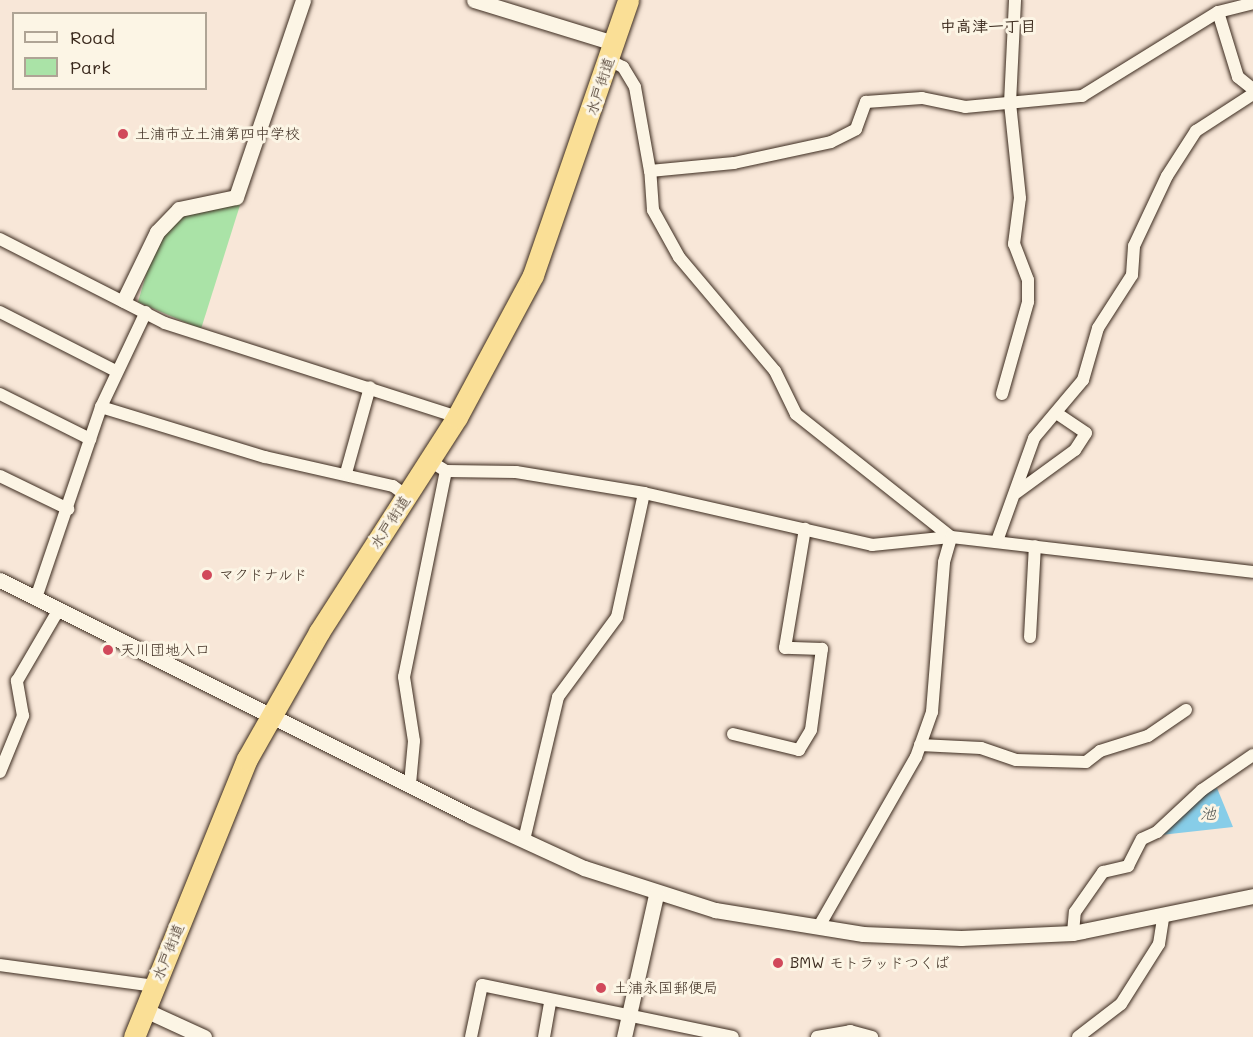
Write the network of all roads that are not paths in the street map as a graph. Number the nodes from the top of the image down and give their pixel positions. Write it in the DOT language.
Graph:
graph roads {
  1 [pos="303,0"];
  2 [pos="474,0"];
  3 [pos="628,0"];
  4 [pos="1015,0"];
  5 [pos="1253,3"];
  6 [pos="1218,12"];
  7 [pos="611,52"];
  8 [pos="1253,89"];
  9 [pos="1253,94"];
  10 [pos="1010,103"];
  11 [pos="650,171"];
  12 [pos="0,239"];
  13 [pos="124,300"];
  14 [pos="0,312"];
  15 [pos="146,312"];
  16 [pos="116,371"];
  17 [pos="370,387"];
  18 [pos="0,394"];
  19 [pos="1002,394"];
  20 [pos="100,407"];
  21 [pos="1056,413"];
  22 [pos="457,417"];
  23 [pos="90,439"];
  24 [pos="438,466"];
  25 [pos="346,473"];
  26 [pos="0,476"];
  27 [pos="644,493"];
  28 [pos="1015,494"];
  29 [pos="407,496"];
  30 [pos="68,509"];
  31 [pos="805,529"];
  32 [pos="951,537"];
  33 [pos="996,541"];
  34 [pos="1035,546"];
  35 [pos="1253,572"];
  36 [pos="0,579"];
  37 [pos="36,598"];
  38 [pos="59,609"];
  39 [pos="1030,637"];
  40 [pos="1186,710"];
  41 [pos="271,714"];
  42 [pos="733,734"];
  43 [pos="920,745"];
  44 [pos="1253,755"];
  45 [pos="0,772"];
  46 [pos="410,784"];
  47 [pos="524,840"];
  48 [pos="656,895"];
  49 [pos="1253,896"];
  50 [pos="1163,918"];
  51 [pos="818,927"];
  52 [pos="1073,933"];
  53 [pos="0,965"];
  54 [pos="155,986"];
  55 [pos="550,1003"];
  56 [pos="145,1010"];
  57 [pos="627,1020"];
  58 [pos="850,1034"];
  59 [pos="710,1036"];
  60 [pos="135,1037"];
  61 [pos="204,1037"];
  62 [pos="471,1037"];
  63 [pos="544,1037"];
  64 [pos="624,1037"];
  65 [pos="733,1037"];
  66 [pos="817,1037"];
  67 [pos="872,1037"];
  68 [pos="1078,1037"];
  1 -- 13 [label="street"];
  2 -- 7 [label="street"];
  3 -- 7 [label="highway, 水戸街道"];
  4 -- 10 [label="street"];
  5 -- 6 [label="street"];
  6 -- 8 [label="street"];
  6 -- 10 [label="street"];
  7 -- 11 [label="street"];
  7 -- 22 [label="highway, 水戸街道"];
  9 -- 21 [label="street"];
  10 -- 11 [label="street"];
  10 -- 19 [label="street"];
  11 -- 32 [label="street"];
  12 -- 13 [label="street"];
  13 -- 15 [label="street"];
  14 -- 16 [label="street"];
  15 -- 16 [label="street"];
  15 -- 17 [label="street"];
  16 -- 20 [label="street"];
  17 -- 22 [label="street"];
  17 -- 25 [label="street"];
  18 -- 23 [label="street"];
  20 -- 23 [label="street"];
  20 -- 25 [label="street"];
  21 -- 28 [label="street"];
  21 -- 28 [label="street"];
  22 -- 24 [label="highway, 水戸街道"];
  23 -- 30 [label="street"];
  24 -- 27 [label="street"];
  24 -- 29 [label="highway, 水戸街道"];
  24 -- 46 [label="street"];
  25 -- 29 [label="street"];
  26 -- 30 [label="street"];
  27 -- 31 [label="street"];
  27 -- 47 [label="street"];
  28 -- 33 [label="street"];
  29 -- 41 [label="highway, 水戸街道"];
  30 -- 37 [label="street"];
  31 -- 32 [label="street"];
  31 -- 42 [label="street"];
  32 -- 33 [label="street"];
  32 -- 43 [label="street"];
  33 -- 34 [label="street"];
  34 -- 35 [label="street"];
  34 -- 39 [label="street"];
  36 -- 37 [label="street"];
  37 -- 38 [label="street"];
  38 -- 41 [label="street"];
  38 -- 45 [label="street"];
  40 -- 43 [label="street"];
  41 -- 46 [label="street"];
  41 -- 54 [label="highway, 水戸街道"];
  43 -- 51 [label="street"];
  44 -- 52 [label="street"];
  46 -- 47 [label="street"];
  47 -- 48 [label="street"];
  48 -- 51 [label="street"];
  48 -- 57 [label="street"];
  49 -- 50 [label="street"];
  50 -- 52 [label="street"];
  50 -- 68 [label="street"];
  51 -- 52 [label="street"];
  53 -- 54 [label="street"];
  54 -- 56 [label="highway, 水戸街道"];
  55 -- 57 [label="street"];
  55 -- 62 [label="street"];
  55 -- 63 [label="street"];
  56 -- 60 [label="highway, 水戸街道"];
  56 -- 61 [label="street"];
  57 -- 59 [label="street"];
  57 -- 64 [label="street"];
  58 -- 66 [label="street"];
  58 -- 67 [label="street"];
  59 -- 65 [label="street"];
}
